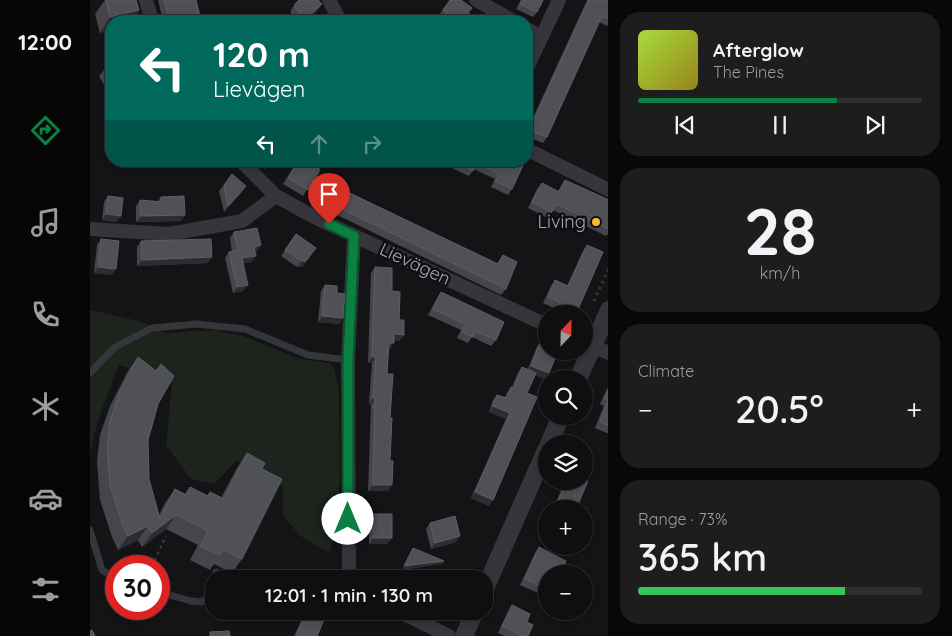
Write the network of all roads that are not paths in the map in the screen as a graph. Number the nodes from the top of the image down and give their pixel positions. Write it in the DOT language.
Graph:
graph roads {
  1 [pos="146,0"];
  2 [pos="329,0"];
  3 [pos="476,0"];
  4 [pos="559,0"];
  5 [pos="150,15"];
  6 [pos="337,15"];
  7 [pos="502,15"];
  8 [pos="533,32"];
  9 [pos="541,36"];
  10 [pos="533,54"];
  11 [pos="533,152"];
  12 [pos="247,167"];
  13 [pos="608,190"];
  14 [pos="276,196"];
  15 [pos="90,229"];
  16 [pos="354,236"];
  17 [pos="600,309"];
  18 [pos="538,321"];
  19 [pos="593,329"];
  20 [pos="593,346"];
  21 [pos="608,353"];
  22 [pos="348,360"];
  23 [pos="90,373"];
  24 [pos="538,468"];
  25 [pos="90,530"];
  26 [pos="349,570"];
  27 [pos="493,571"];
  28 [pos="105,572"];
  29 [pos="170,595"];
  30 [pos="205,600"];
  31 [pos="416,620"];
  32 [pos="471,620"];
  33 [pos="448,636"];
  34 [pos="464,636"];
  1 -- 5 [label="street"];
  2 -- 6 [label="street"];
  3 -- 7 [label="street"];
  4 -- 9 [label="street"];
  8 -- 9 [label="street"];
  9 -- 10 [label="street"];
  11 -- 13 [label="street"];
  12 -- 14 [label="street, Lievägen"];
  14 -- 15 [label="street"];
  14 -- 16 [label="street, Lievägen"];
  16 -- 18 [label="street, Lievägen"];
  16 -- 22 [label="street"];
  17 -- 19 [label="street"];
  20 -- 21 [label="street"];
  22 -- 23 [label="lane"];
  22 -- 26 [label="street"];
  24 -- 27 [label="street"];
  25 -- 28 [label="lane"];
  29 -- 30 [label="lane"];
  31 -- 33 [label="street"];
  32 -- 34 [label="street"];
}
